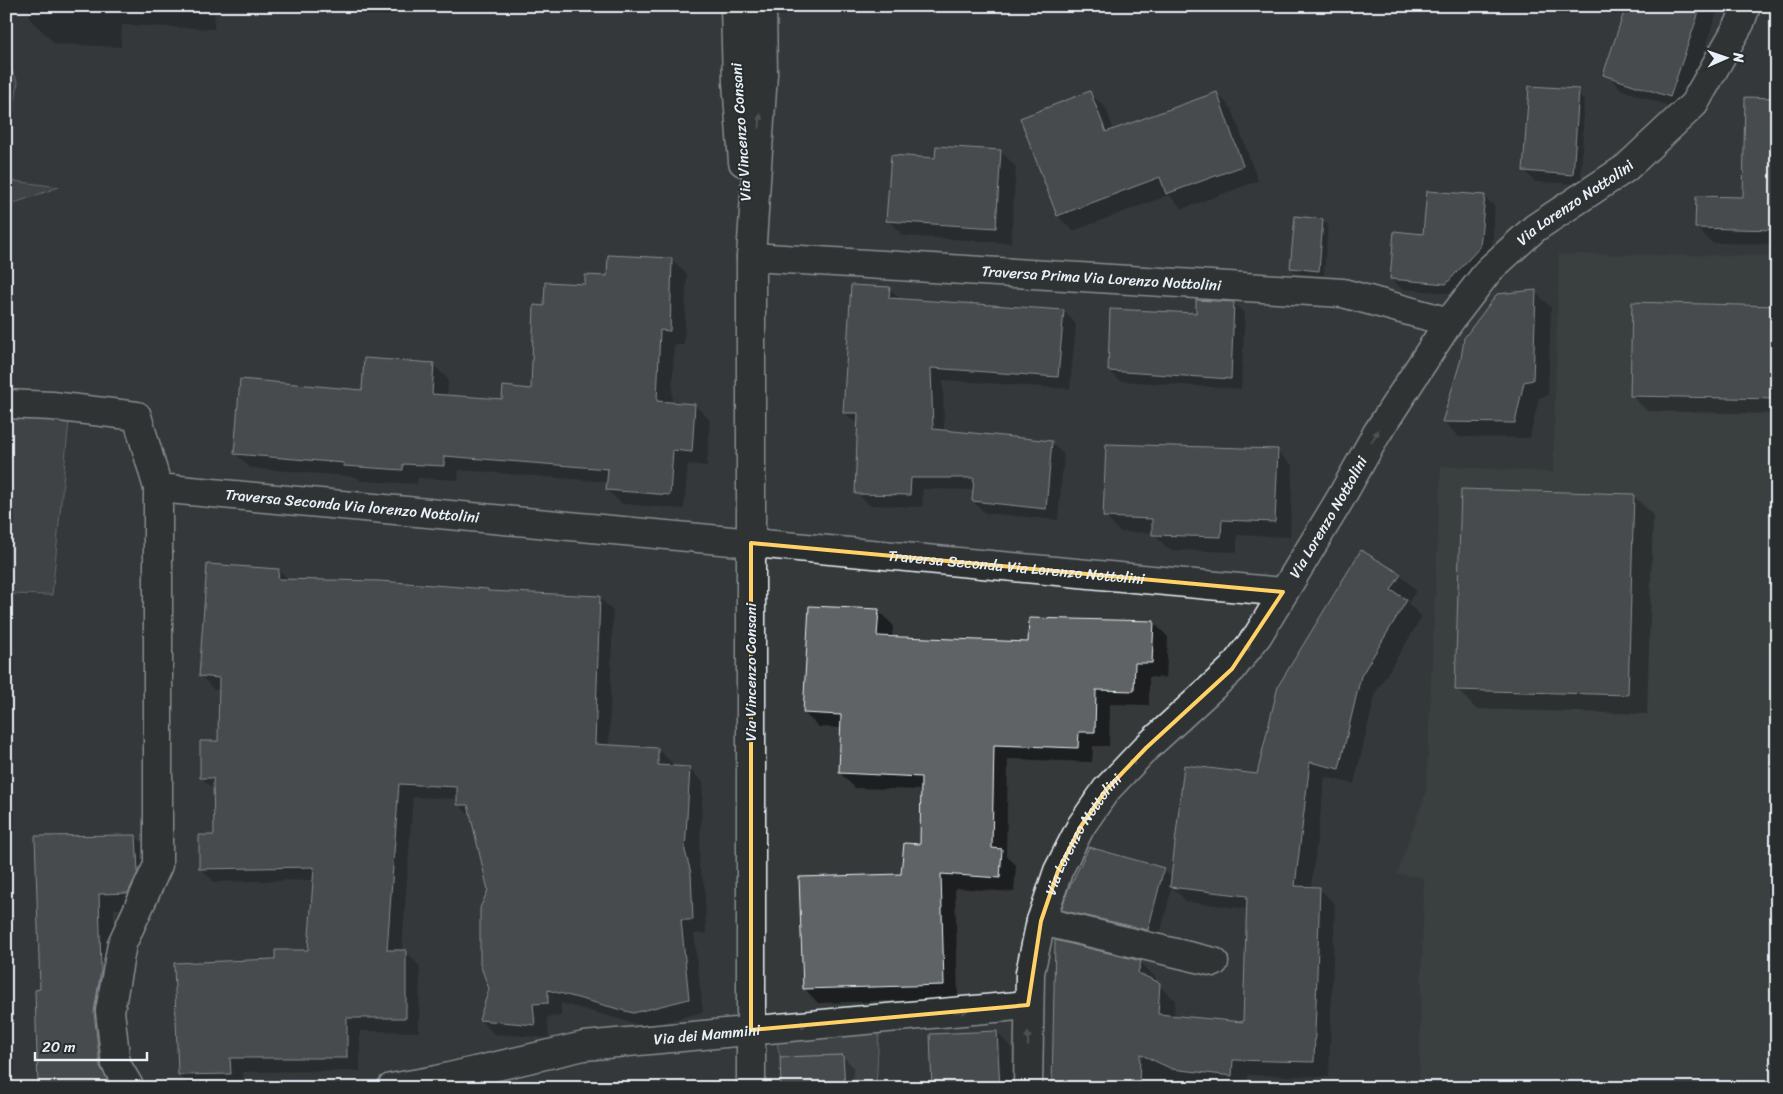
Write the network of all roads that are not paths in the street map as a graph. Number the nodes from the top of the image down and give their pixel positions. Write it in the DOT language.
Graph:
graph roads {
  1 [pos="735,6"];
  2 [pos="762,6"];
  3 [pos="1746,6"];
  4 [pos="751,257"];
  5 [pos="1449,322"];
  6 [pos="6,404"];
  7 [pos="158,488"];
  8 [pos="751,543"];
  9 [pos="1283,592"];
  10 [pos="1041,921"];
  11 [pos="1214,962"];
  12 [pos="1028,1005"];
  13 [pos="751,1030"];
  14 [pos="130,1088"];
  15 [pos="391,1088"];
  16 [pos="752,1088"];
  17 [pos="1028,1088"];
  1 -- 4 [label="street, Via Vincenzo Consani"];
  4 -- 2 [label="street, Via Vincenzo Consani, one-way"];
  3 -- 5 [label="street, Via Lorenzo Nottolini"];
  4 -- 5 [label="street, Traversa Prima Via Lorenzo Nottolini"];
  4 -- 8 [label="street, Via Vincenzo Consani"];
  9 -- 5 [label="street, Via Lorenzo Nottolini, one-way"];
  6 -- 7 [label="street"];
  7 -- 8 [label="street, Traversa Seconda Via lorenzo Nottolini"];
  7 -- 14 [label="street"];
  8 -- 9 [label="street, Traversa Seconda Via Lorenzo Nottolini"];
  8 -- 13 [label="street, Via Vincenzo Consani"];
  10 -- 9 [label="street, Via Lorenzo Nottolini, one-way"];
  10 -- 11 [label="street"];
  10 -- 12 [label="street, Via Lorenzo Nottolini"];
  13 -- 12 [label="street, Via dei Mammini, one-way"];
  17 -- 12 [label="street, Via Lorenzo Nottolini, one-way"];
  13 -- 15 [label="street, Via dei Mammini"];
  13 -- 16 [label="street, Via Vincenzo Consani"];
}
